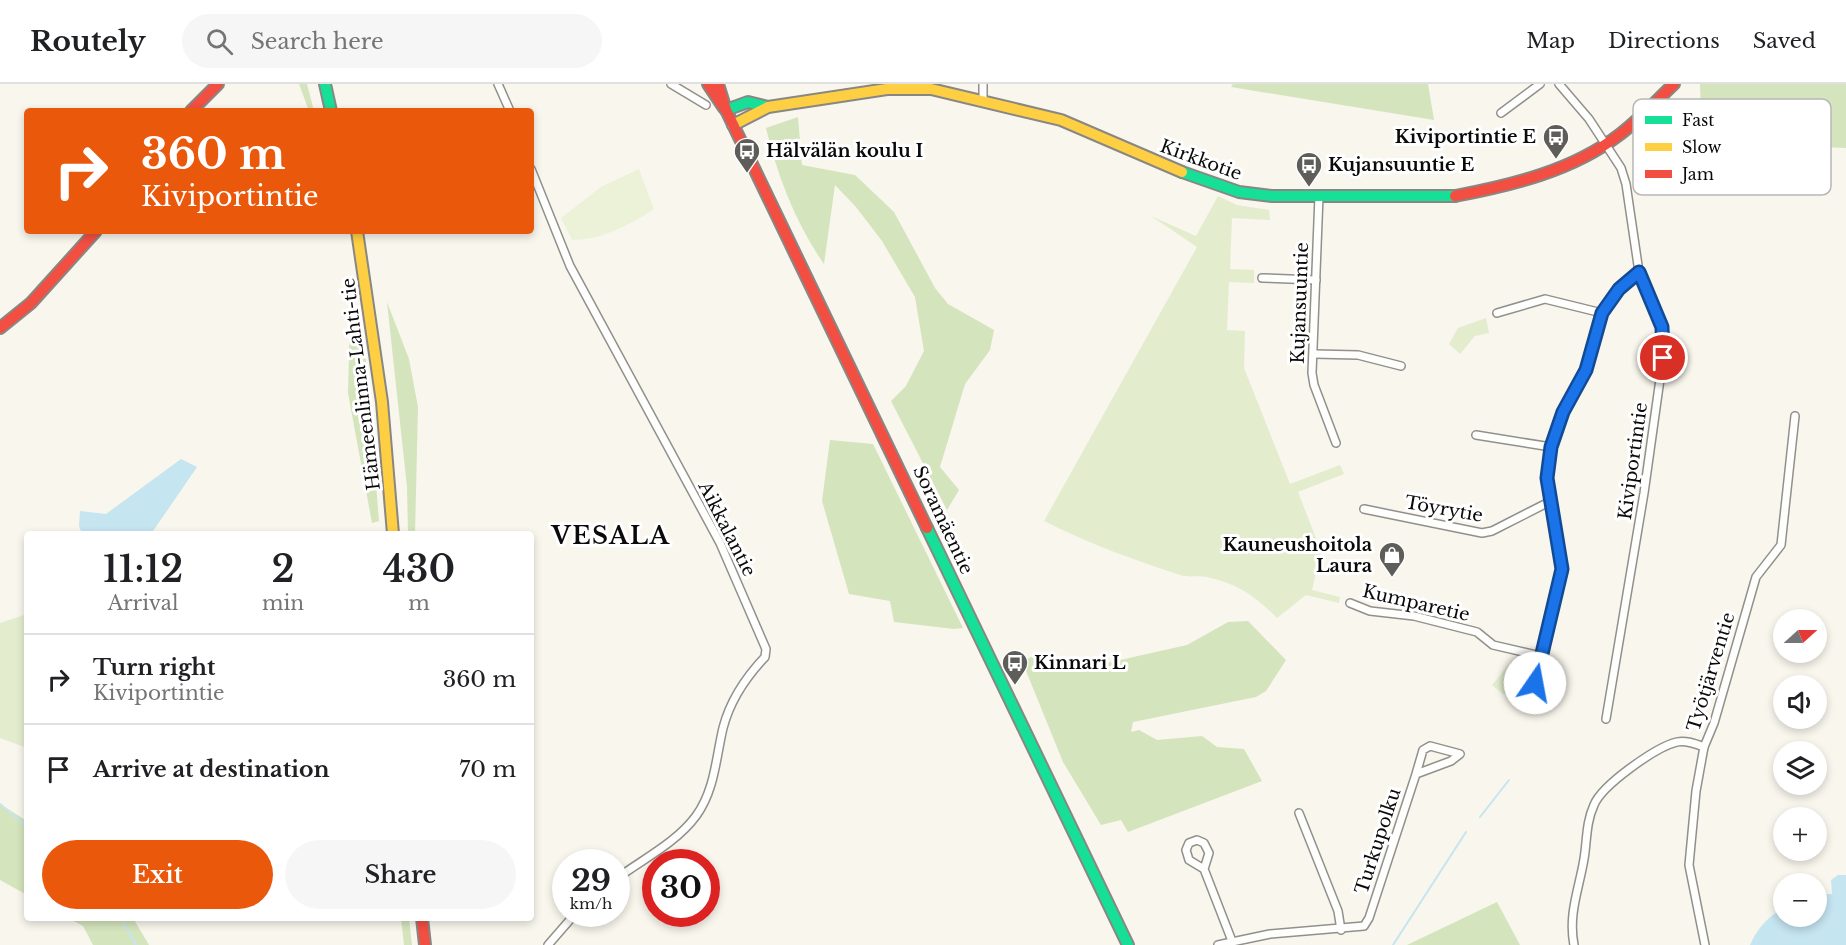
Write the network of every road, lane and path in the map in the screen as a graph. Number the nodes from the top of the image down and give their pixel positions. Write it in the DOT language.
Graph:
graph roads {
  1 [pos="218,84"];
  2 [pos="325,84"];
  3 [pos="498,84"];
  4 [pos="671,84"];
  5 [pos="708,84"];
  6 [pos="718,84"];
  7 [pos="983,84"];
  8 [pos="1540,84"];
  9 [pos="1559,84"];
  10 [pos="1674,84"];
  11 [pos="1659,99"];
  12 [pos="983,100"];
  13 [pos="706,105"];
  14 [pos="768,107"];
  15 [pos="195,108"];
  16 [pos="330,108"];
  17 [pos="509,108"];
  18 [pos="726,110"];
  19 [pos="1502,113"];
  20 [pos="1633,123"];
  21 [pos="734,125"];
  22 [pos="1606,144"];
  23 [pos="534,177"];
  24 [pos="1319,196"];
  25 [pos="93,234"];
  26 [pos="357,234"];
  27 [pos="1639,272"];
  28 [pos="1262,278"];
  29 [pos="1316,280"];
  30 [pos="1497,313"];
  31 [pos="1602,313"];
  32 [pos="0,328"];
  33 [pos="1314,354"];
  34 [pos="1401,366"];
  35 [pos="1795,416"];
  36 [pos="1476,435"];
  37 [pos="1336,443"];
  38 [pos="1551,447"];
  39 [pos="1549,502"];
  40 [pos="1365,509"];
  41 [pos="393,531"];
  42 [pos="1350,603"];
  43 [pos="1541,656"];
  44 [pos="1535,683"];
  45 [pos="1606,719"];
  46 [pos="1704,747"];
  47 [pos="1416,774"];
  48 [pos="1299,813"];
  49 [pos="630,869"];
  50 [pos="1204,869"];
  51 [pos="422,921"];
  52 [pos="564,927"];
  53 [pos="1341,930"];
  54 [pos="1232,940"];
  55 [pos="424,945"];
  56 [pos="548,945"];
  57 [pos="1128,945"];
  58 [pos="1218,945"];
  59 [pos="1574,945"];
  60 [pos="1705,945"];
  1 -- 15 [label="main road"];
  2 -- 16 [label="main road"];
  3 -- 17 [label="street"];
  4 -- 13 [label="street"];
  5 -- 18 [label="main road"];
  6 -- 18 [label="main road"];
  7 -- 12 [label="street"];
  8 -- 19 [label="street"];
  9 -- 22 [label="street, Kiviportintie"];
  10 -- 11 [label="main road, Kirkkotie"];
  12 -- 14 [label="main road, Kirkkotie"];
  12 -- 24 [label="main road, Kirkkotie"];
  14 -- 18 [label="main road, Kirkkotie"];
  14 -- 21 [label="main road, Kirkkotie"];
  18 -- 21 [label="main road, Soramäentie"];
  20 -- 22 [label="main road, Kirkkotie"];
  21 -- 57 [label="main road, Soramäentie"];
  22 -- 24 [label="main road, Kirkkotie"];
  22 -- 27 [label="street, Kiviportintie"];
  23 -- 49 [label="street, Aikkalantie"];
  24 -- 29 [label="street, Kujansuuntie"];
  25 -- 32 [label="main road"];
  26 -- 41 [label="main road, Hämeenlinna-Lahti-tie"];
  27 -- 31 [label="street"];
  27 -- 45 [label="street, Kiviportintie"];
  28 -- 29 [label="street"];
  29 -- 33 [label="street, Kujansuuntie"];
  30 -- 31 [label="street"];
  31 -- 38 [label="street"];
  33 -- 34 [label="street"];
  33 -- 37 [label="street, Kujansuuntie"];
  35 -- 46 [label="street, Työtjärventie"];
  36 -- 38 [label="street"];
  38 -- 39 [label="street"];
  39 -- 40 [label="street, Töyrytie"];
  39 -- 43 [label="street"];
  42 -- 43 [label="street, Kumparetie"];
  43 -- 44 [label="street"];
  46 -- 59 [label="street"];
  46 -- 60 [label="street, Työtjärventie"];
  47 -- 47 [label="street, Turkupolku"];
  47 -- 53 [label="street, Turkupolku"];
  48 -- 53 [label="street"];
  50 -- 54 [label="street"];
  51 -- 55 [label="main road"];
  52 -- 56 [label="street"];
  53 -- 54 [label="street"];
  54 -- 58 [label="street"];
}
